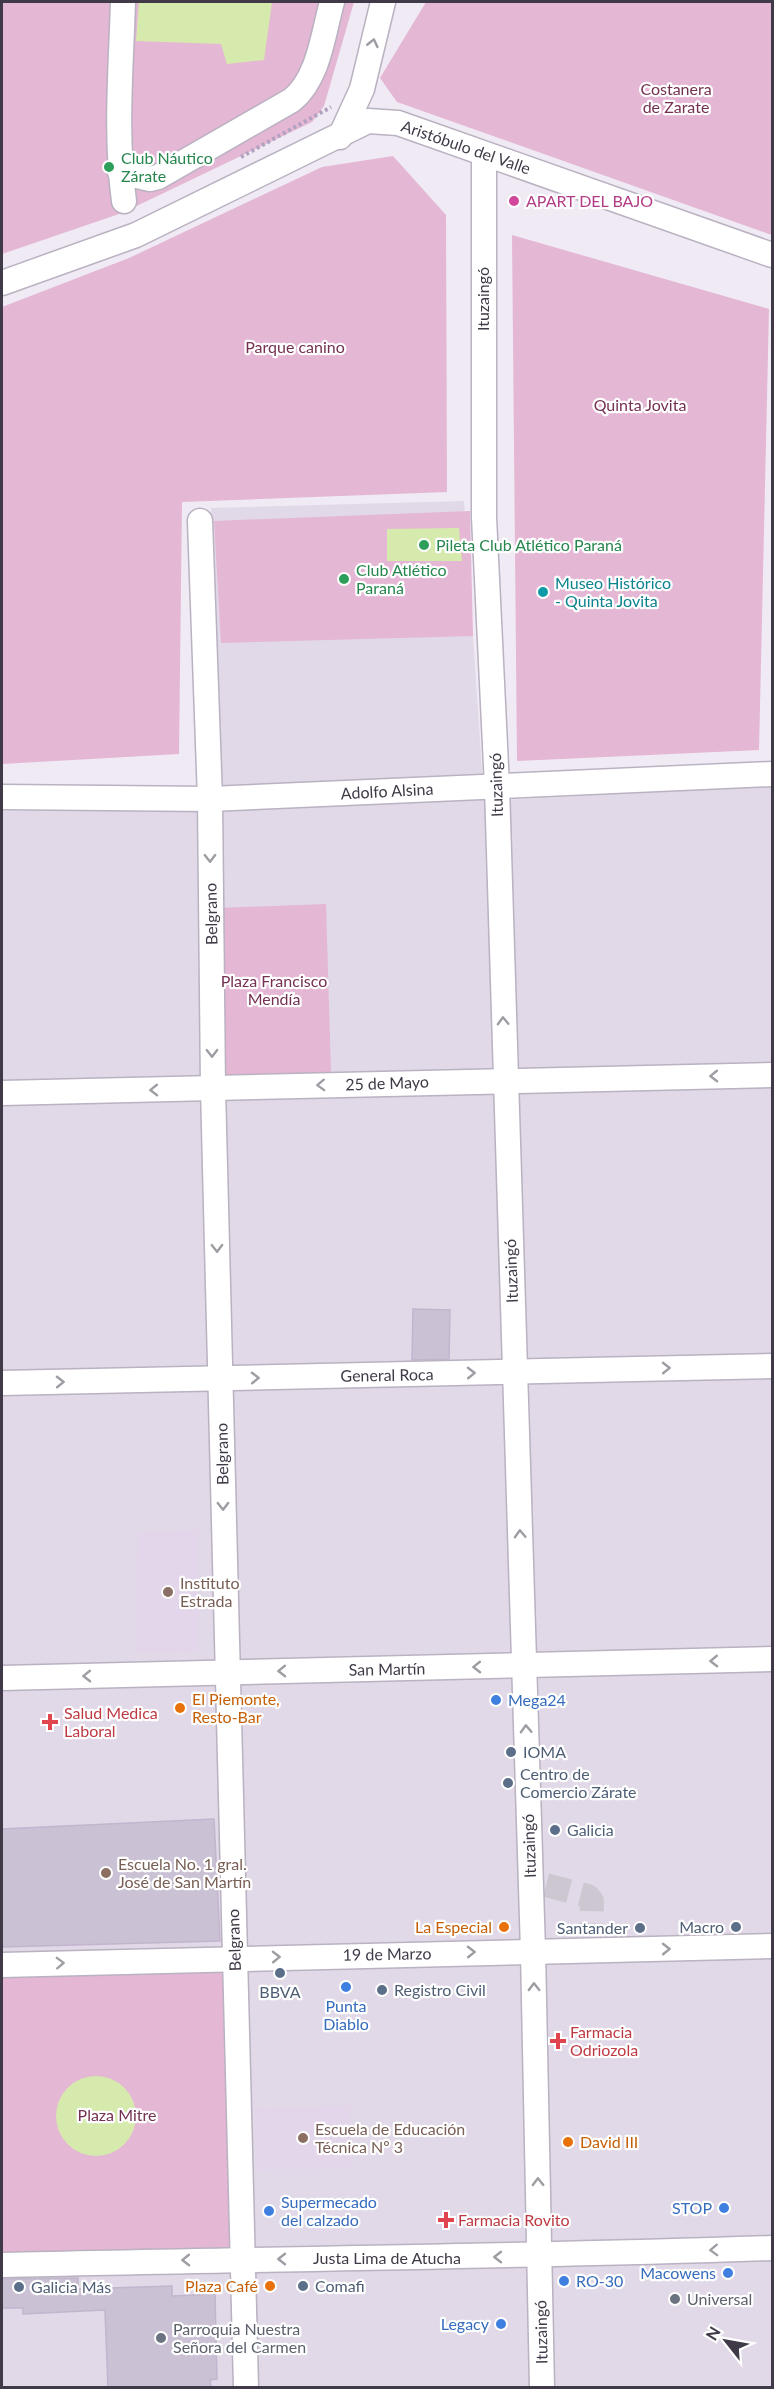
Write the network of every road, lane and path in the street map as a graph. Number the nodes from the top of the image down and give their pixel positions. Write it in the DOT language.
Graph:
graph roads {
  1 [pos="123,2"];
  2 [pos="332,2"];
  3 [pos="383,2"];
  4 [pos="362,89"];
  5 [pos="398,123"];
  6 [pos="339,137"];
  7 [pos="484,154"];
  8 [pos="120,172"];
  9 [pos="124,201"];
  10 [pos="772,255"];
  11 [pos="2,283"];
  12 [pos="200,521"];
  13 [pos="772,774"];
  14 [pos="497,786"];
  15 [pos="2,797"];
  16 [pos="210,799"];
  17 [pos="772,1075"];
  18 [pos="505,1080"];
  19 [pos="213,1088"];
  20 [pos="2,1093"];
  21 [pos="772,1366"];
  22 [pos="514,1372"];
  23 [pos="220,1378"];
  24 [pos="2,1383"];
  25 [pos="772,1659"];
  26 [pos="524,1665"];
  27 [pos="227,1673"];
  28 [pos="2,1678"];
  29 [pos="772,1946"];
  30 [pos="533,1951"];
  31 [pos="234,1957"];
  32 [pos="2,1965"];
  33 [pos="772,2248"];
  34 [pos="540,2256"];
  35 [pos="244,2259"];
  36 [pos="2,2265"];
  37 [pos="246,2388"];
  38 [pos="542,2388"];
  1 -- 8 [label="street"];
  2 -- 8 [label="street"];
  4 -- 3 [label="street, one-way"];
  4 -- 5 [label="street"];
  4 -- 6 [label="street"];
  5 -- 6 [label="street, Aristóbulo del Valle"];
  5 -- 7 [label="street, Aristóbulo del Valle"];
  6 -- 11 [label="street, Aristóbulo del Valle"];
  7 -- 10 [label="street, Aristóbulo del Valle"];
  7 -- 14 [label="street, Ituzaingó"];
  8 -- 9 [label="street"];
  12 -- 16 [label="street, Belgrano"];
  13 -- 14 [label="street, Adolfo Alsina"];
  14 -- 16 [label="street, Adolfo Alsina"];
  18 -- 14 [label="street, Ituzaingó, one-way"];
  15 -- 16 [label="street, Adolfo Alsina"];
  16 -- 19 [label="street, Belgrano, one-way"];
  17 -- 18 [label="street, 25 de Mayo, one-way"];
  18 -- 19 [label="street, 25 de Mayo, one-way"];
  18 -- 22 [label="street, Ituzaingó"];
  19 -- 20 [label="street, 25 de Mayo, one-way"];
  19 -- 23 [label="street, Belgrano, one-way"];
  22 -- 21 [label="street, General Roca, one-way"];
  23 -- 22 [label="street, General Roca, one-way"];
  26 -- 22 [label="street, Ituzaingó, one-way"];
  24 -- 23 [label="street, General Roca, one-way"];
  23 -- 27 [label="street, Belgrano, one-way"];
  25 -- 26 [label="street, San Martín, one-way"];
  26 -- 27 [label="street, San Martín, one-way"];
  30 -- 26 [label="street, Ituzaingó, one-way"];
  27 -- 28 [label="street, San Martín, one-way"];
  27 -- 31 [label="street, Belgrano"];
  30 -- 29 [label="street, 19 de Marzo, one-way"];
  31 -- 30 [label="street, 19 de Marzo, one-way"];
  34 -- 30 [label="street, Ituzaingó, one-way"];
  32 -- 31 [label="street, 19 de Marzo, one-way"];
  31 -- 35 [label="street, Belgrano"];
  33 -- 34 [label="street, Justa Lima de Atucha, one-way"];
  34 -- 35 [label="street, Justa Lima de Atucha, one-way"];
  34 -- 38 [label="street, Ituzaingó"];
  35 -- 36 [label="street, Justa Lima de Atucha, one-way"];
  35 -- 37 [label="street, Belgrano"];
}
